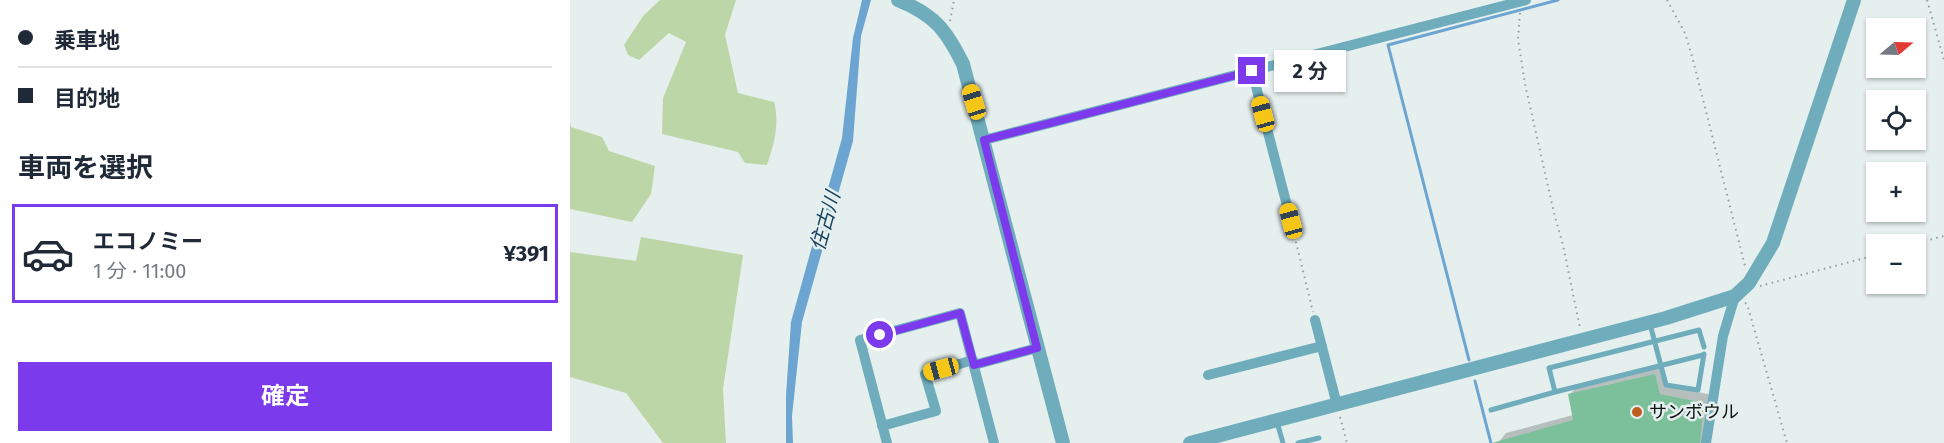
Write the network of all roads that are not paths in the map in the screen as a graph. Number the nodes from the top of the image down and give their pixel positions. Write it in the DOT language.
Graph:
graph roads {
  1 [pos="898,0"];
  2 [pos="1526,0"];
  3 [pos="1854,0"];
  4 [pos="1252,71"];
  5 [pos="984,140"];
  6 [pos="1291,221"];
  7 [pos="1735,296"];
  8 [pos="1315,320"];
  9 [pos="1650,322"];
  10 [pos="1706,336"];
  11 [pos="1655,342"];
  12 [pos="1322,346"];
  13 [pos="1704,347"];
  14 [pos="1037,348"];
  15 [pos="1703,355"];
  16 [pos="974,363"];
  17 [pos="1661,366"];
  18 [pos="1208,375"];
  19 [pos="1555,392"];
  20 [pos="1337,405"];
  21 [pos="1491,410"];
  22 [pos="1277,420"];
  23 [pos="882,426"];
  24 [pos="1319,438"];
  25 [pos="887,443"];
  26 [pos="994,443"];
  27 [pos="1063,443"];
  28 [pos="1190,443"];
  29 [pos="1282,443"];
  30 [pos="1298,443"];
  31 [pos="1706,443"];
  1 -- 5 [label="street"];
  2 -- 4 [label="street"];
  3 -- 7 [label="street"];
  4 -- 5 [label="street"];
  4 -- 6 [label="street"];
  5 -- 14 [label="street"];
  7 -- 9 [label="street"];
  7 -- 31 [label="street"];
  8 -- 12 [label="street"];
  9 -- 11 [label="lane"];
  9 -- 20 [label="street"];
  10 -- 13 [label="lane"];
  11 -- 13 [label="lane"];
  11 -- 17 [label="lane"];
  11 -- 19 [label="lane"];
  12 -- 18 [label="street"];
  12 -- 20 [label="street"];
  13 -- 15 [label="lane"];
  14 -- 16 [label="street"];
  14 -- 27 [label="street"];
  15 -- 17 [label="lane"];
  15 -- 17 [label="lane"];
  16 -- 23 [label="street"];
  16 -- 23 [label="street"];
  16 -- 26 [label="street"];
  17 -- 19 [label="lane"];
  19 -- 21 [label="lane"];
  20 -- 22 [label="street"];
  22 -- 28 [label="street"];
  22 -- 29 [label="lane"];
  23 -- 25 [label="street"];
  24 -- 30 [label="lane"];
}
